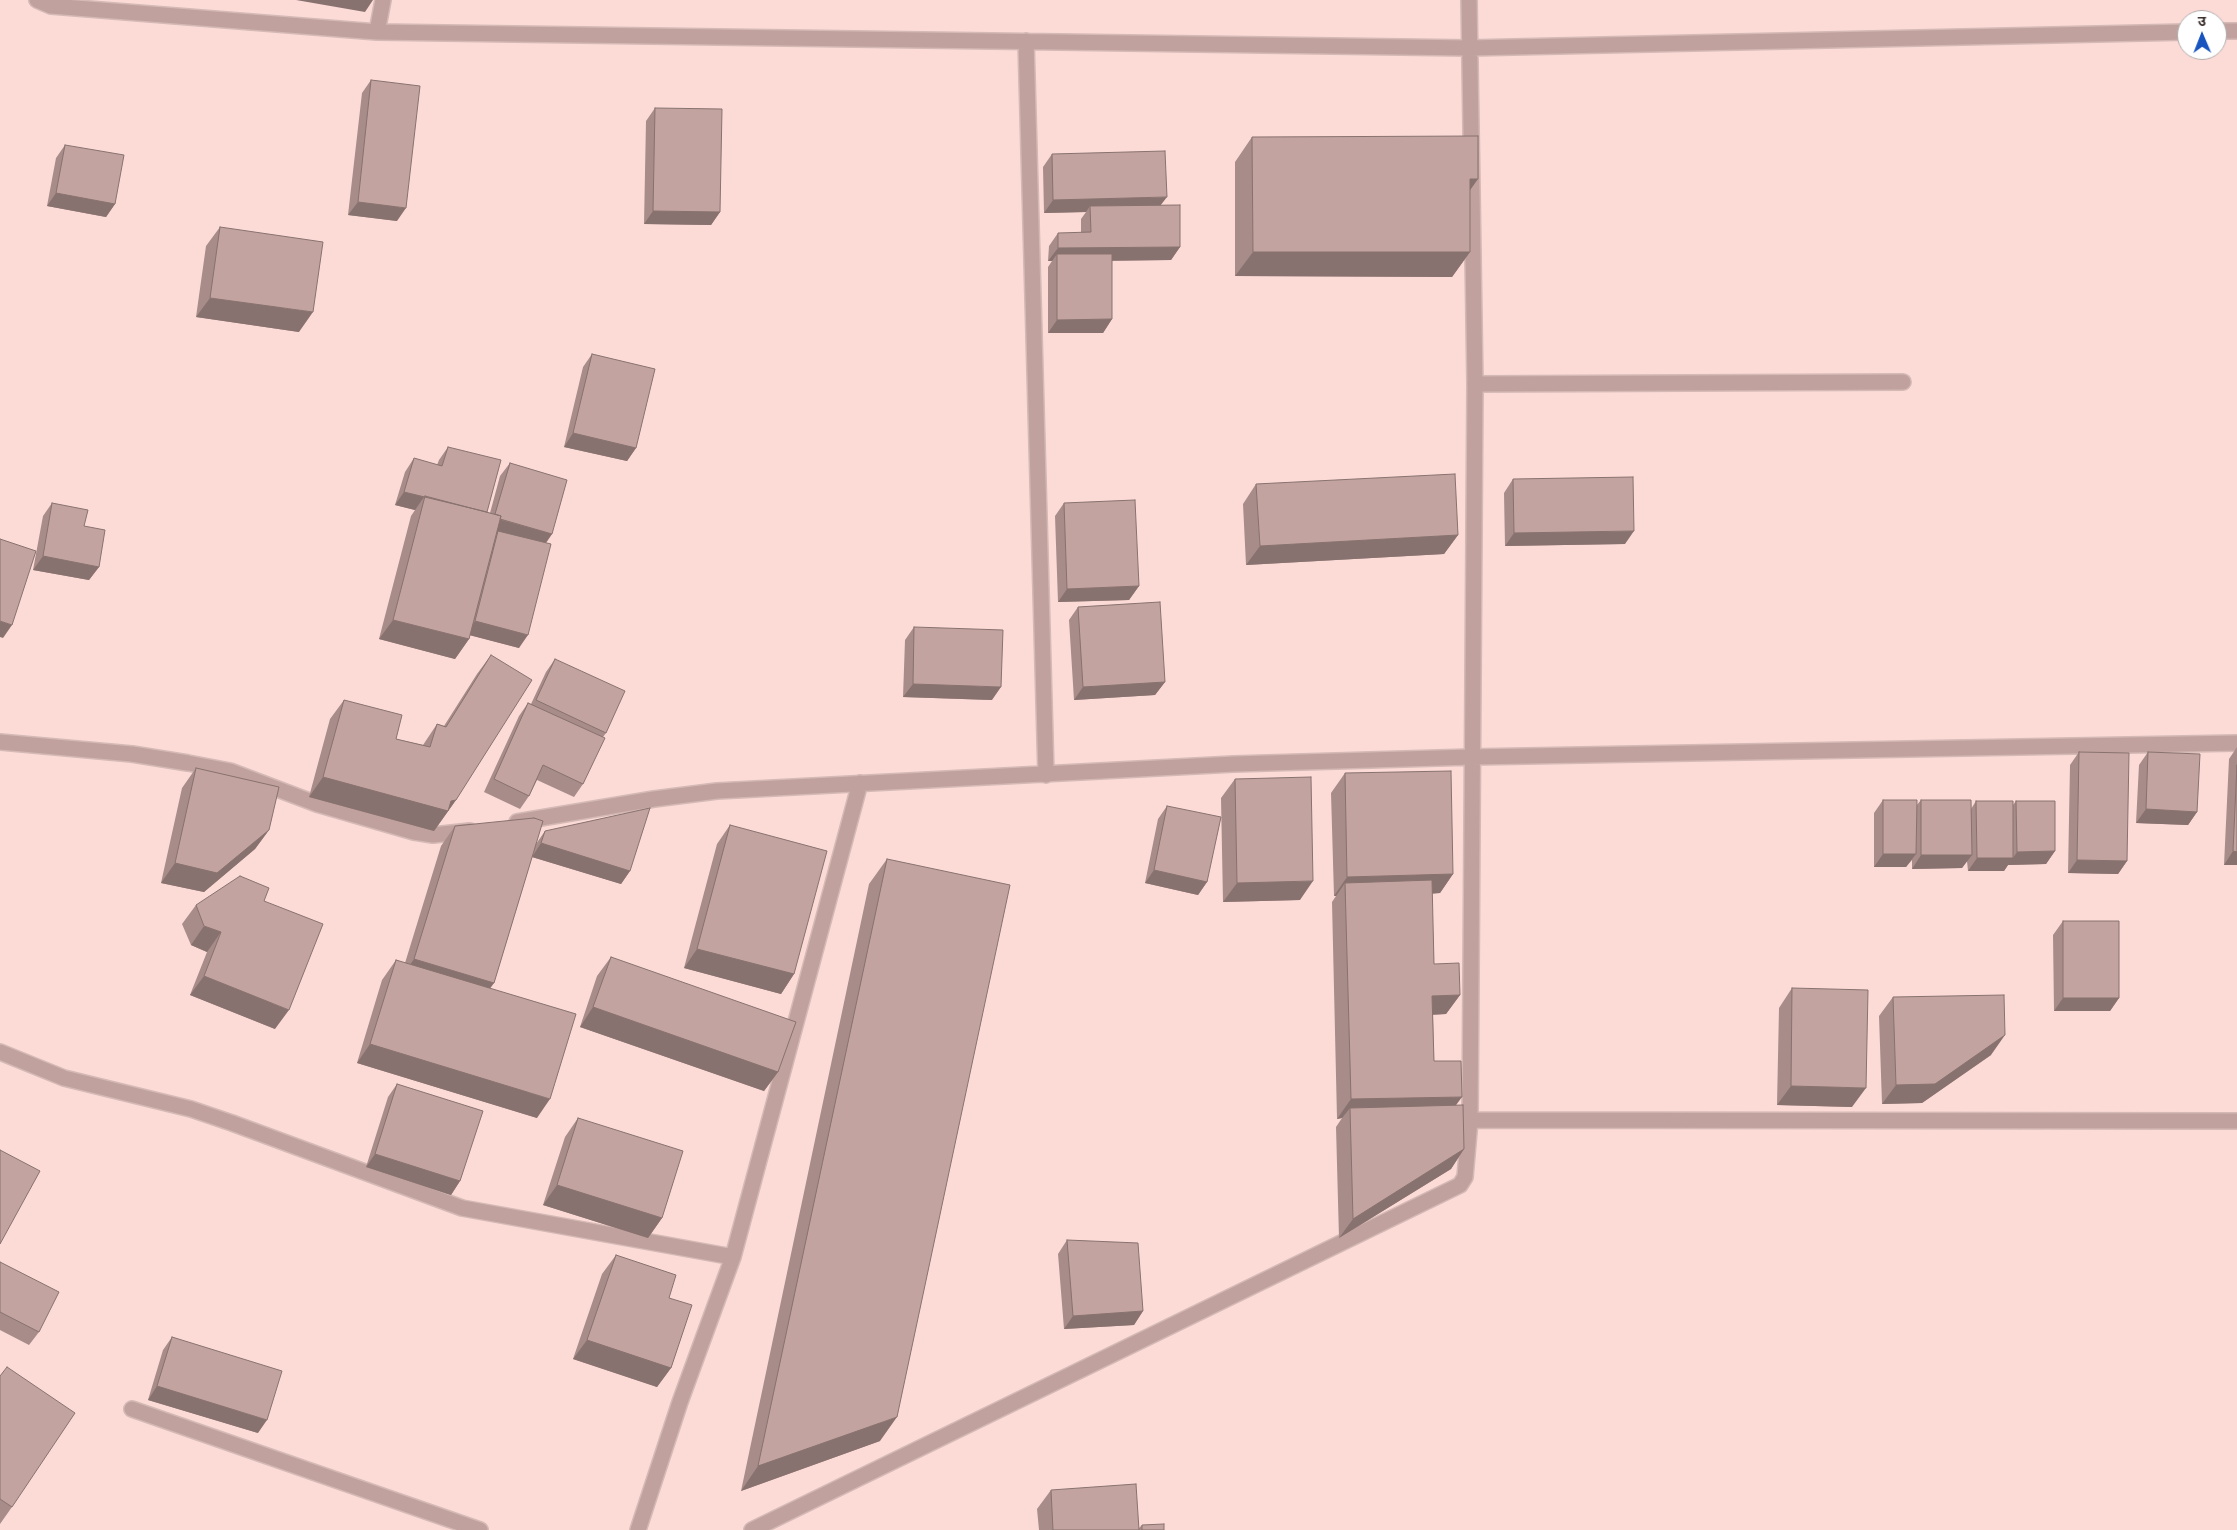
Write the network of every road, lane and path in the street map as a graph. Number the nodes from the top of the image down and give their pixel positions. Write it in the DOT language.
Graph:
graph roads {
  1 [pos="35,0"];
  2 [pos="383,0"];
  3 [pos="1469,0"];
  4 [pos="377,32"];
  5 [pos="2177,32"];
  6 [pos="1026,42"];
  7 [pos="1469,48"];
  8 [pos="1903,382"];
  9 [pos="1475,384"];
  10 [pos="0,742"];
  11 [pos="2237,743"];
  12 [pos="1472,757"];
  13 [pos="1046,775"];
  14 [pos="860,783"];
  15 [pos="504,824"];
  16 [pos="487,827"];
  17 [pos="0,1052"];
  18 [pos="1470,1120"];
  19 [pos="2237,1121"];
  20 [pos="733,1257"];
  21 [pos="132,1409"];
  22 [pos="480,1530"];
  23 [pos="638,1530"];
  24 [pos="752,1530"];
  1 -- 4 [label="street"];
  2 -- 4 [label="street"];
  3 -- 7 [label="street"];
  4 -- 6 [label="street"];
  5 -- 7 [label="street"];
  6 -- 7 [label="street"];
  6 -- 13 [label="street"];
  7 -- 9 [label="street"];
  8 -- 9 [label="street"];
  9 -- 12 [label="street"];
  10 -- 16 [label="street"];
  11 -- 12 [label="street"];
  12 -- 13 [label="street"];
  12 -- 18 [label="street"];
  13 -- 14 [label="street"];
  14 -- 15 [label="street"];
  14 -- 20 [label="street"];
  17 -- 20 [label="street"];
  18 -- 19 [label="street"];
  18 -- 24 [label="street"];
  20 -- 23 [label="street"];
  21 -- 22 [label="street"];
}
